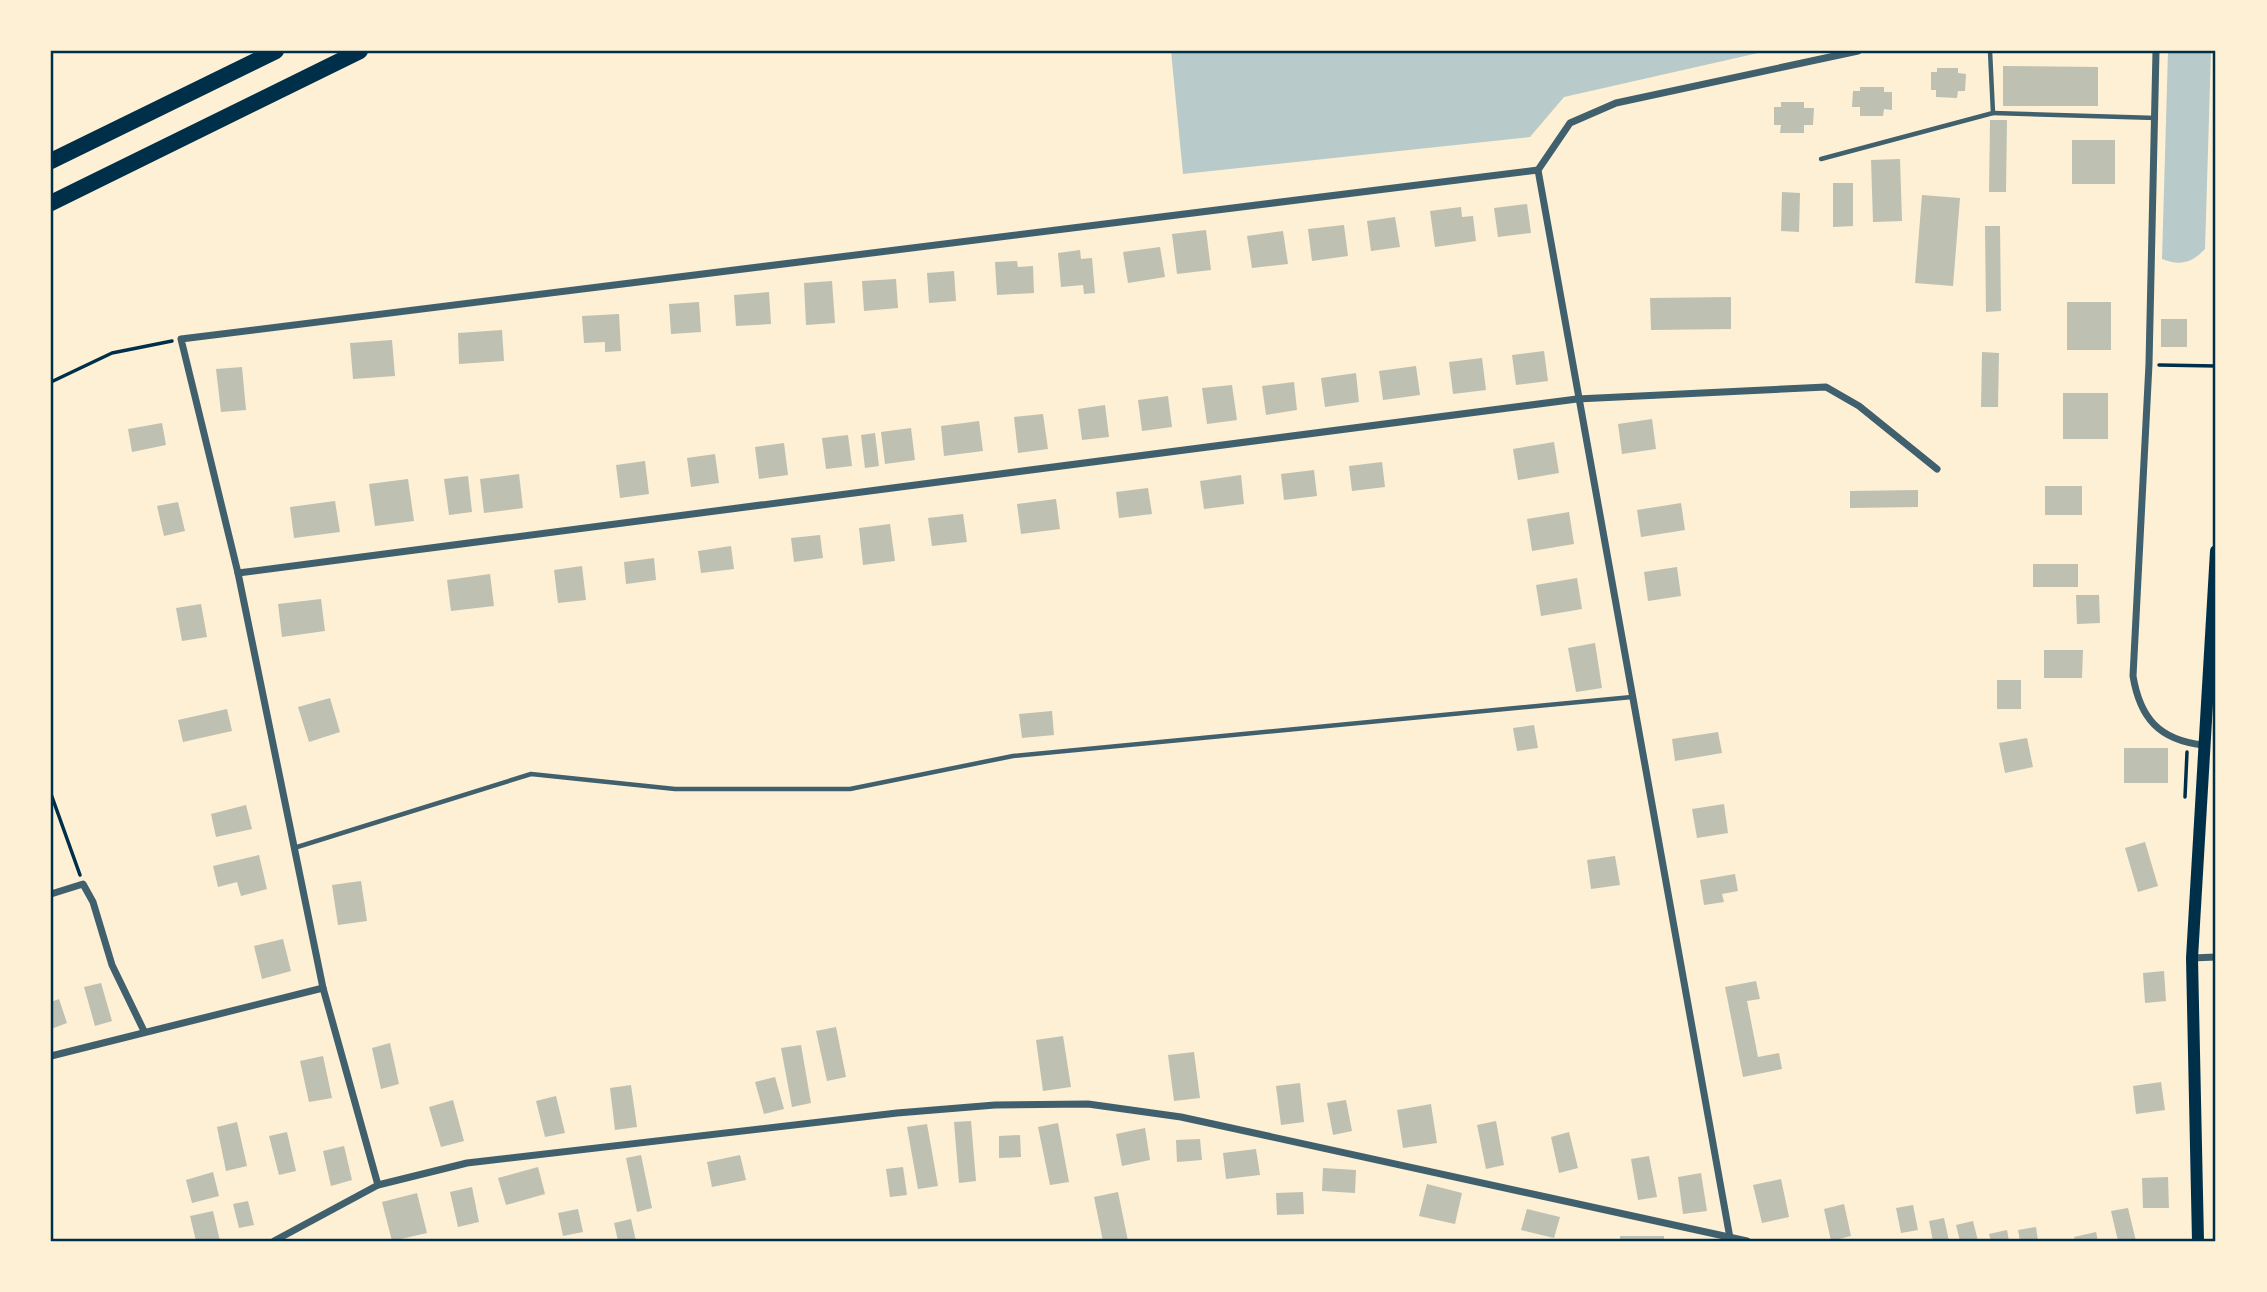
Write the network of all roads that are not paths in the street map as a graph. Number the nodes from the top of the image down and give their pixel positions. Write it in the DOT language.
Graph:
graph roads {
  1 [pos="276,51"];
  2 [pos="360,51"];
  3 [pos="1858,51"];
  4 [pos="1990,51"];
  5 [pos="2156,51"];
  6 [pos="1993,113"];
  7 [pos="2156,118"];
  8 [pos="1821,159"];
  9 [pos="51,161"];
  10 [pos="1538,170"];
  11 [pos="51,203"];
  12 [pos="1577,399"];
  13 [pos="1937,469"];
  14 [pos="2216,551"];
  15 [pos="238,573"];
  16 [pos="1632,697"];
  17 [pos="2203,745"];
  18 [pos="294,848"];
  19 [pos="51,894"];
  20 [pos="2216,957"];
  21 [pos="2192,958"];
  22 [pos="323,988"];
  23 [pos="144,1031"];
  24 [pos="51,1056"];
  25 [pos="378,1185"];
  26 [pos="1730,1238"];
  27 [pos="274,1241"];
  28 [pos="1747,1241"];
  29 [pos="2198,1241"];
  1 -- 9 [label="highway"];
  2 -- 11 [label="highway"];
  3 -- 10 [label="street"];
  4 -- 6 [label="lane"];
  5 -- 7 [label="street"];
  6 -- 7 [label="lane"];
  6 -- 8 [label="lane"];
  7 -- 17 [label="street"];
  10 -- 12 [label="street"];
  10 -- 15 [label="street"];
  12 -- 13 [label="street"];
  12 -- 15 [label="street"];
  12 -- 16 [label="street"];
  14 -- 17 [label="main road"];
  15 -- 18 [label="street"];
  16 -- 18 [label="lane"];
  16 -- 26 [label="street"];
  17 -- 21 [label="main road"];
  18 -- 22 [label="street"];
  19 -- 23 [label="street"];
  20 -- 21 [label="street"];
  21 -- 29 [label="main road"];
  22 -- 23 [label="street"];
  22 -- 25 [label="street"];
  23 -- 24 [label="street"];
  25 -- 26 [label="street"];
  25 -- 27 [label="street"];
  26 -- 28 [label="street"];
}
